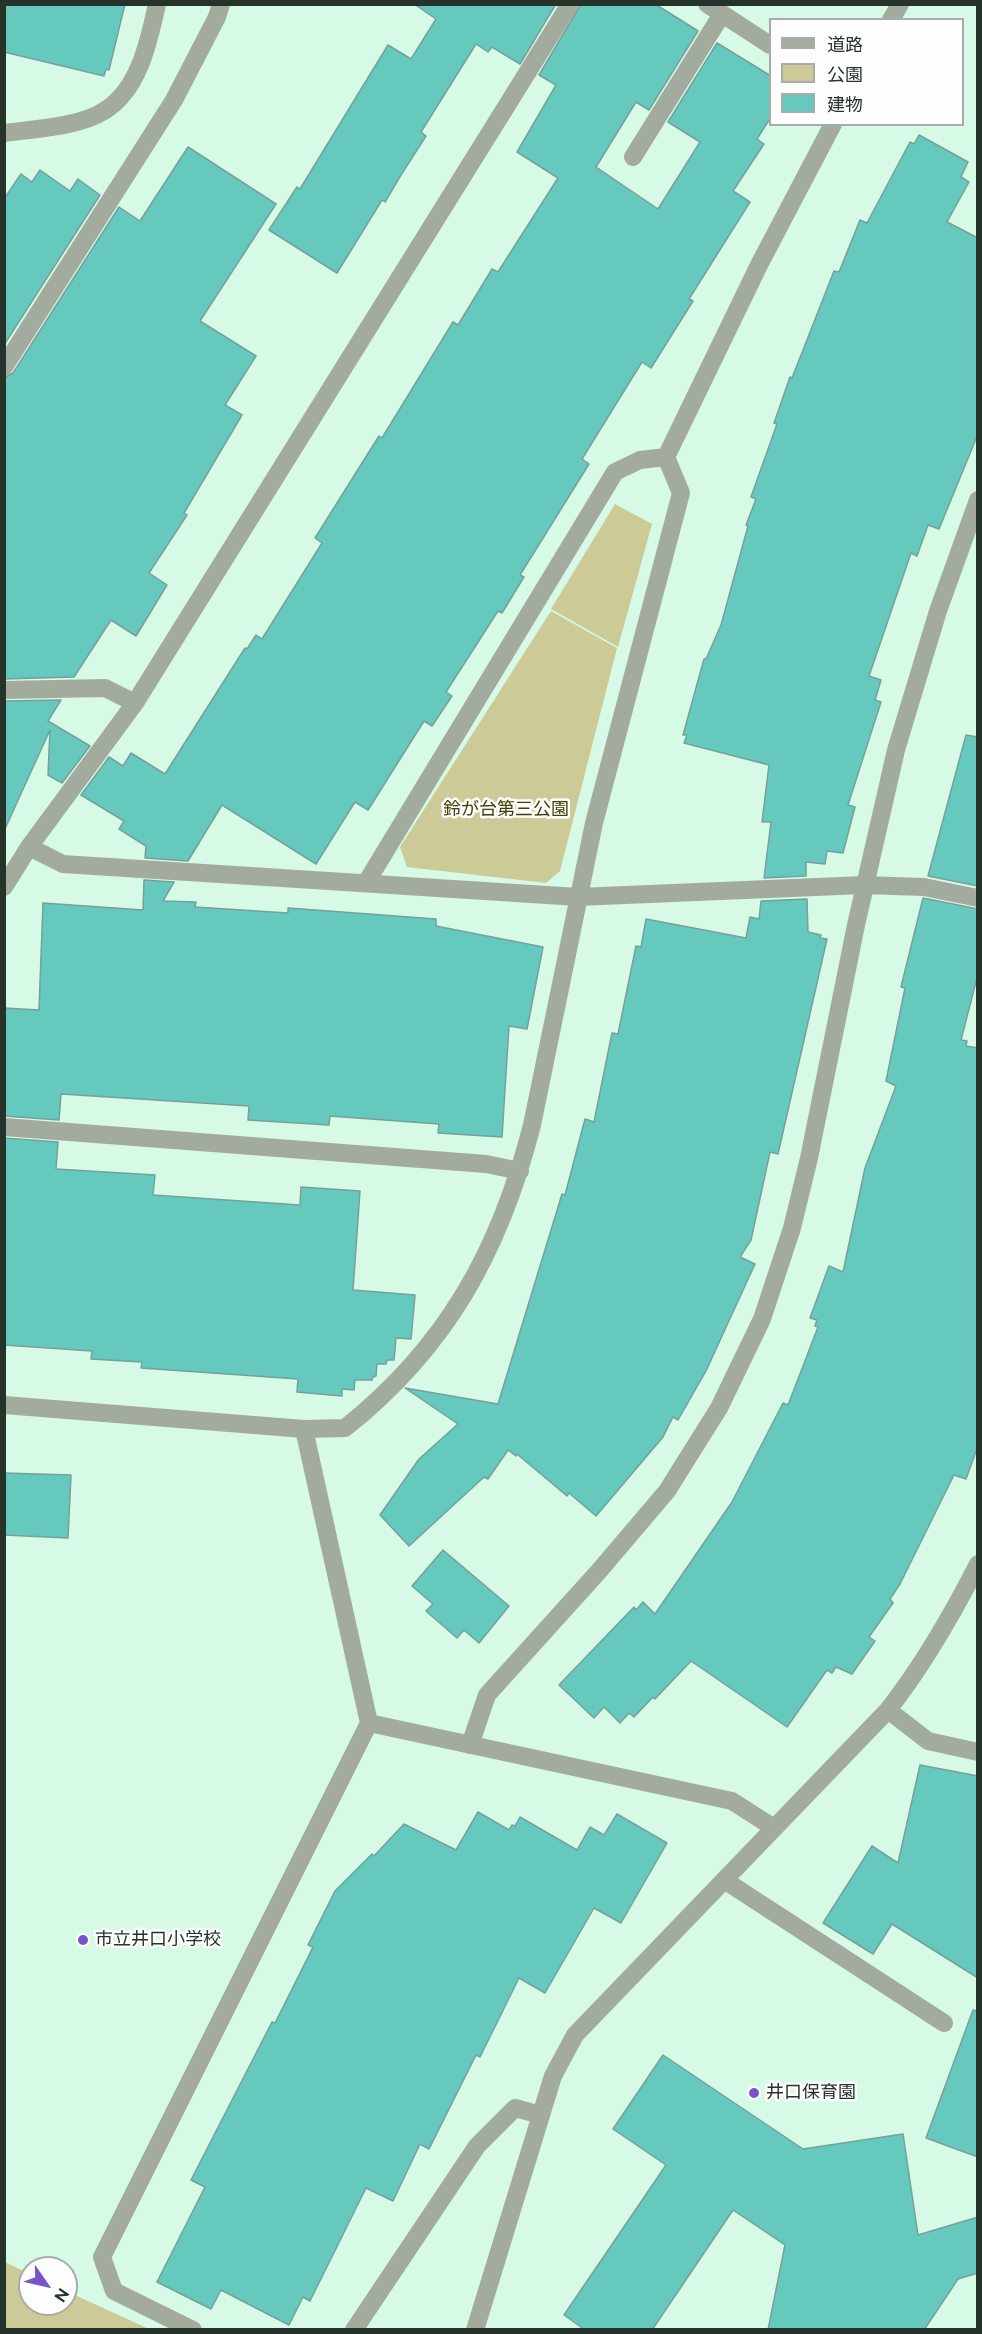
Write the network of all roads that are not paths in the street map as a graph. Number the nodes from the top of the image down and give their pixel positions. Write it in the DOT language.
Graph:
graph roads {
  1 [pos="157,4"];
  2 [pos="221,4"];
  3 [pos="570,4"];
  4 [pos="900,4"];
  5 [pos="714,9"];
  6 [pos="892,18"];
  7 [pos="769,44"];
  8 [pos="832,126"];
  9 [pos="4,133"];
  10 [pos="633,157"];
  11 [pos="4,367"];
  12 [pos="666,458"];
  13 [pos="978,500"];
  14 [pos="4,690"];
  15 [pos="135,703"];
  16 [pos="29,847"];
  17 [pos="366,883"];
  18 [pos="864,885"];
  19 [pos="4,887"];
  20 [pos="578,897"];
  21 [pos="978,898"];
  22 [pos="4,1127"];
  23 [pos="520,1171"];
  24 [pos="4,1405"];
  25 [pos="304,1429"];
  26 [pos="978,1564"];
  27 [pos="888,1710"];
  28 [pos="369,1723"];
  29 [pos="470,1744"];
  30 [pos="978,1752"];
  31 [pos="774,1828"];
  32 [pos="724,1880"];
  33 [pos="944,2023"];
  34 [pos="541,2115"];
  35 [pos="479,2328"];
  36 [pos="193,2330"];
  37 [pos="354,2330"];
  1 -- 9 [label="street"];
  2 -- 11 [label="street"];
  3 -- 15 [label="street"];
  4 -- 6 [label="street"];
  5 -- 7 [label="street"];
  5 -- 10 [label="street"];
  8 -- 12 [label="street"];
  12 -- 17 [label="street"];
  12 -- 20 [label="street"];
  13 -- 18 [label="street"];
  14 -- 15 [label="street"];
  15 -- 16 [label="street"];
  16 -- 17 [label="street"];
  16 -- 19 [label="street"];
  17 -- 20 [label="street"];
  18 -- 20 [label="street"];
  18 -- 21 [label="street"];
  18 -- 29 [label="street"];
  20 -- 23 [label="street"];
  22 -- 23 [label="street"];
  23 -- 25 [label="street"];
  24 -- 25 [label="street"];
  25 -- 28 [label="street"];
  26 -- 27 [label="street"];
  27 -- 30 [label="street"];
  27 -- 31 [label="street"];
  28 -- 29 [label="street"];
  28 -- 36 [label="street"];
  29 -- 31 [label="street"];
  31 -- 32 [label="street"];
  32 -- 33 [label="street"];
  32 -- 34 [label="street"];
  34 -- 35 [label="street"];
  34 -- 37 [label="street"];
}
